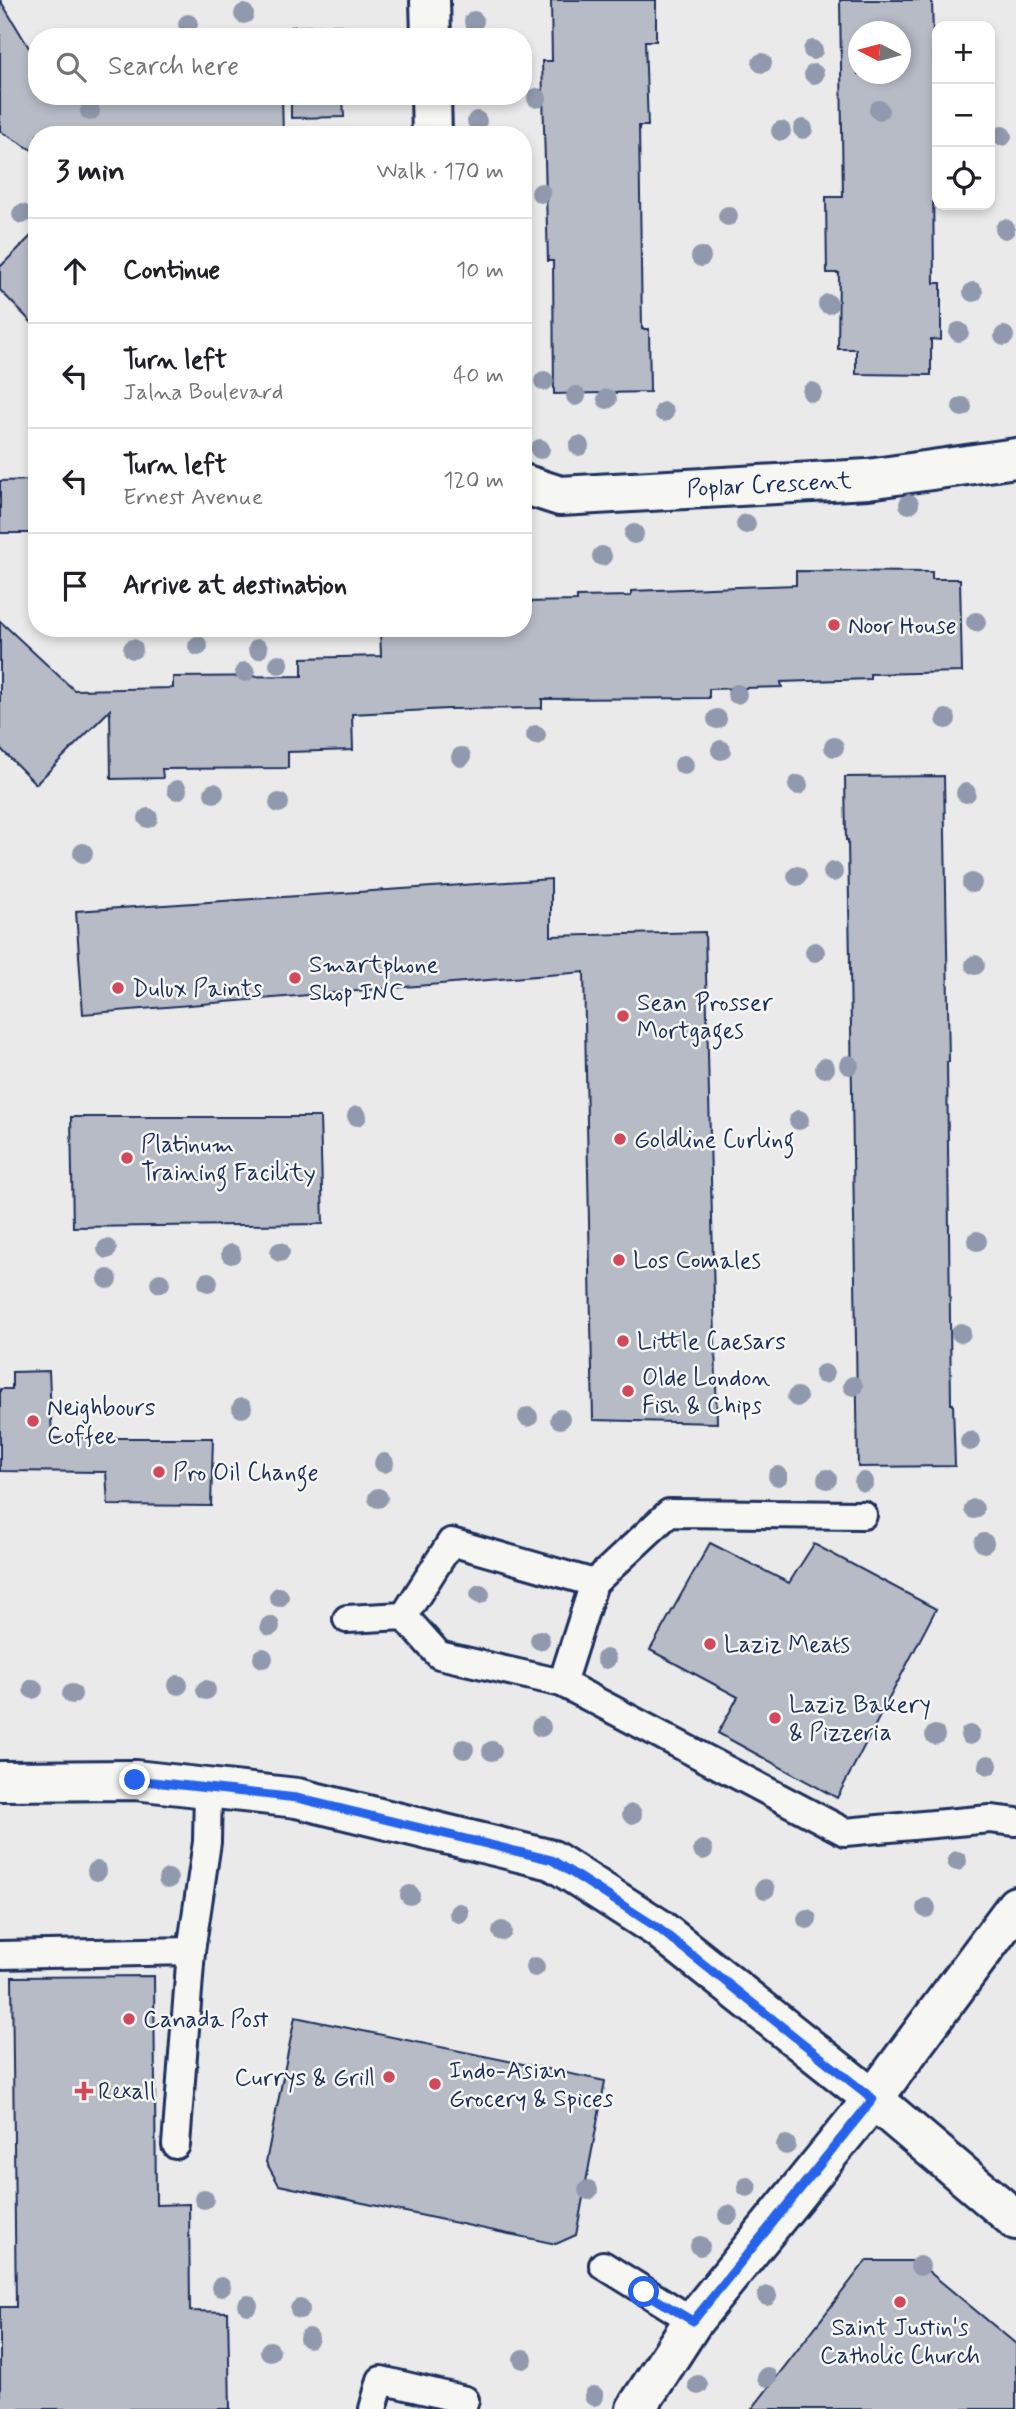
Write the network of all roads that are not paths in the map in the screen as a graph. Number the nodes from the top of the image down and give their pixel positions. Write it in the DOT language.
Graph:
graph roads {
  1 [pos="430,0"];
  2 [pos="431,28"];
  3 [pos="431,105"];
  4 [pos="432,126"];
  5 [pos="1016,458"];
  6 [pos="532,487"];
  7 [pos="863,1515"];
  8 [pos="594,1583"];
  9 [pos="404,1616"];
  10 [pos="347,1619"];
  11 [pos="562,1683"];
  12 [pos="0,1781"];
  13 [pos="208,1788"];
  14 [pos="1016,1822"];
  15 [pos="1016,1906"];
  16 [pos="191,1951"];
  17 [pos="0,1955"];
  18 [pos="873,2099"];
  19 [pos="176,2145"];
  20 [pos="1016,2220"];
  21 [pos="603,2265"];
  22 [pos="693,2321"];
  23 [pos="373,2409"];
  24 [pos="462,2409"];
  25 [pos="636,2409"];
  1 -- 2 [label="street"];
  3 -- 4 [label="street"];
  5 -- 6 [label="street, Poplar Crescent"];
  7 -- 8 [label="lane"];
  8 -- 9 [label="lane"];
  8 -- 11 [label="lane"];
  9 -- 10 [label="lane"];
  9 -- 11 [label="lane"];
  11 -- 14 [label="lane"];
  12 -- 13 [label="street"];
  13 -- 16 [label="lane"];
  13 -- 18 [label="street"];
  15 -- 18 [label="street"];
  16 -- 17 [label="lane"];
  16 -- 19 [label="lane"];
  18 -- 20 [label="street"];
  18 -- 22 [label="street"];
  21 -- 22 [label="lane"];
  22 -- 25 [label="street"];
  23 -- 24 [label="lane"];
}
